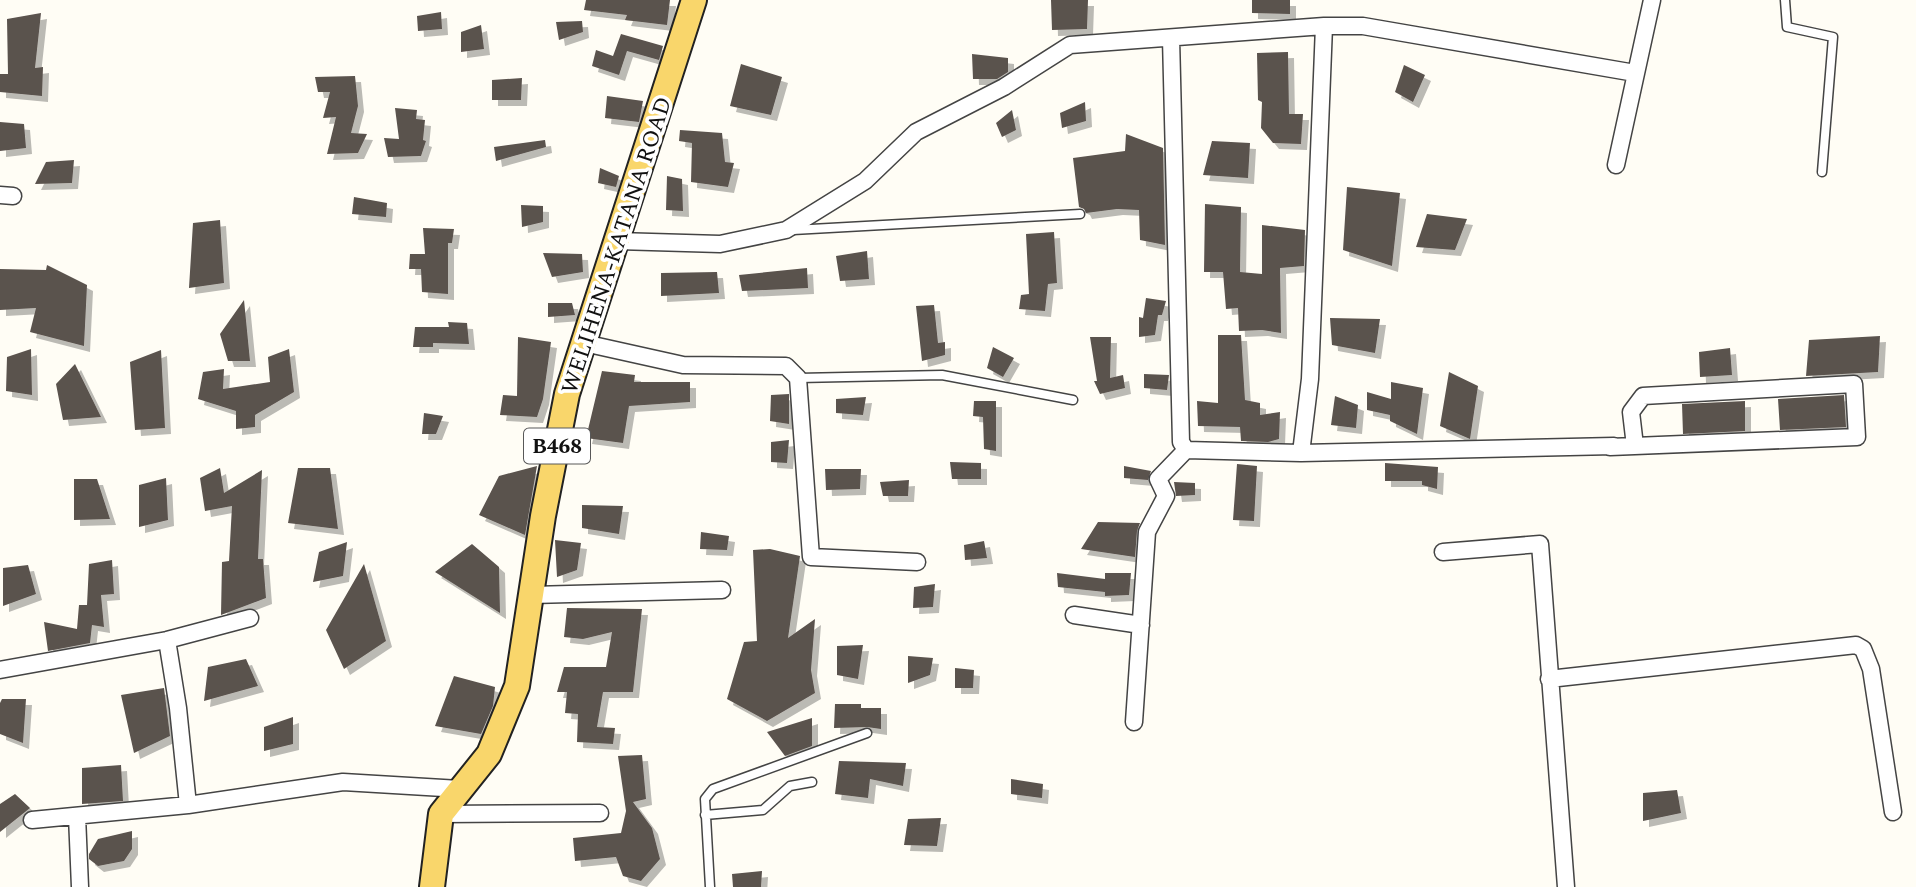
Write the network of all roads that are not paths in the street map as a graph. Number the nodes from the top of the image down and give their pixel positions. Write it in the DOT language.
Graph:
graph roads {
  1 [pos="695,0"];
  2 [pos="1652,0"];
  3 [pos="1784,0"];
  4 [pos="1324,26"];
  5 [pos="1171,38"];
  6 [pos="1635,73"];
  7 [pos="1616,164"];
  8 [pos="1822,172"];
  9 [pos="1080,214"];
  10 [pos="786,230"];
  11 [pos="617,241"];
  12 [pos="584,343"];
  13 [pos="798,378"];
  14 [pos="1073,400"];
  15 [pos="1635,446"];
  16 [pos="1186,450"];
  17 [pos="1301,453"];
  18 [pos="1443,552"];
  19 [pos="917,562"];
  20 [pos="722,590"];
  21 [pos="532,595"];
  22 [pos="1074,615"];
  23 [pos="250,618"];
  24 [pos="1141,625"];
  25 [pos="167,640"];
  26 [pos="0,670"];
  27 [pos="1549,679"];
  28 [pos="1134,722"];
  29 [pos="867,733"];
  30 [pos="811,782"];
  31 [pos="460,789"];
  32 [pos="188,805"];
  33 [pos="1893,812"];
  34 [pos="600,813"];
  35 [pos="441,814"];
  36 [pos="77,816"];
  37 [pos="705,816"];
  38 [pos="32,820"];
  39 [pos="80,887"];
  40 [pos="432,887"];
  41 [pos="710,887"];
  42 [pos="1566,887"];
  1 -- 11 [label="main road, WELIHENA-KATANA ROAD / B468"];
  2 -- 6 [label="street"];
  3 -- 8 [label="lane"];
  4 -- 5 [label="street"];
  4 -- 6 [label="street"];
  4 -- 17 [label="street"];
  5 -- 10 [label="street"];
  5 -- 16 [label="street"];
  6 -- 7 [label="street"];
  9 -- 10 [label="lane"];
  10 -- 11 [label="street"];
  11 -- 12 [label="main road, WELIHENA-KATANA ROAD / B468"];
  12 -- 13 [label="street"];
  12 -- 21 [label="main road, WELIHENA-KATANA ROAD / B468"];
  13 -- 14 [label="lane"];
  13 -- 19 [label="street"];
  15 -- 15 [label="street"];
  15 -- 17 [label="street"];
  16 -- 17 [label="street"];
  16 -- 24 [label="street"];
  18 -- 27 [label="street"];
  20 -- 21 [label="street"];
  21 -- 31 [label="main road, WELIHENA-KATANA ROAD / B468"];
  22 -- 24 [label="street"];
  23 -- 25 [label="street"];
  24 -- 28 [label="street"];
  25 -- 26 [label="street"];
  25 -- 32 [label="street"];
  27 -- 33 [label="street"];
  27 -- 42 [label="street"];
  29 -- 37 [label="lane"];
  30 -- 37 [label="lane"];
  31 -- 32 [label="street"];
  31 -- 35 [label="main road, WELIHENA-KATANA ROAD / B468"];
  32 -- 36 [label="street"];
  34 -- 35 [label="street"];
  35 -- 40 [label="main road"];
  36 -- 38 [label="street"];
  36 -- 39 [label="street"];
  37 -- 41 [label="lane"];
}
